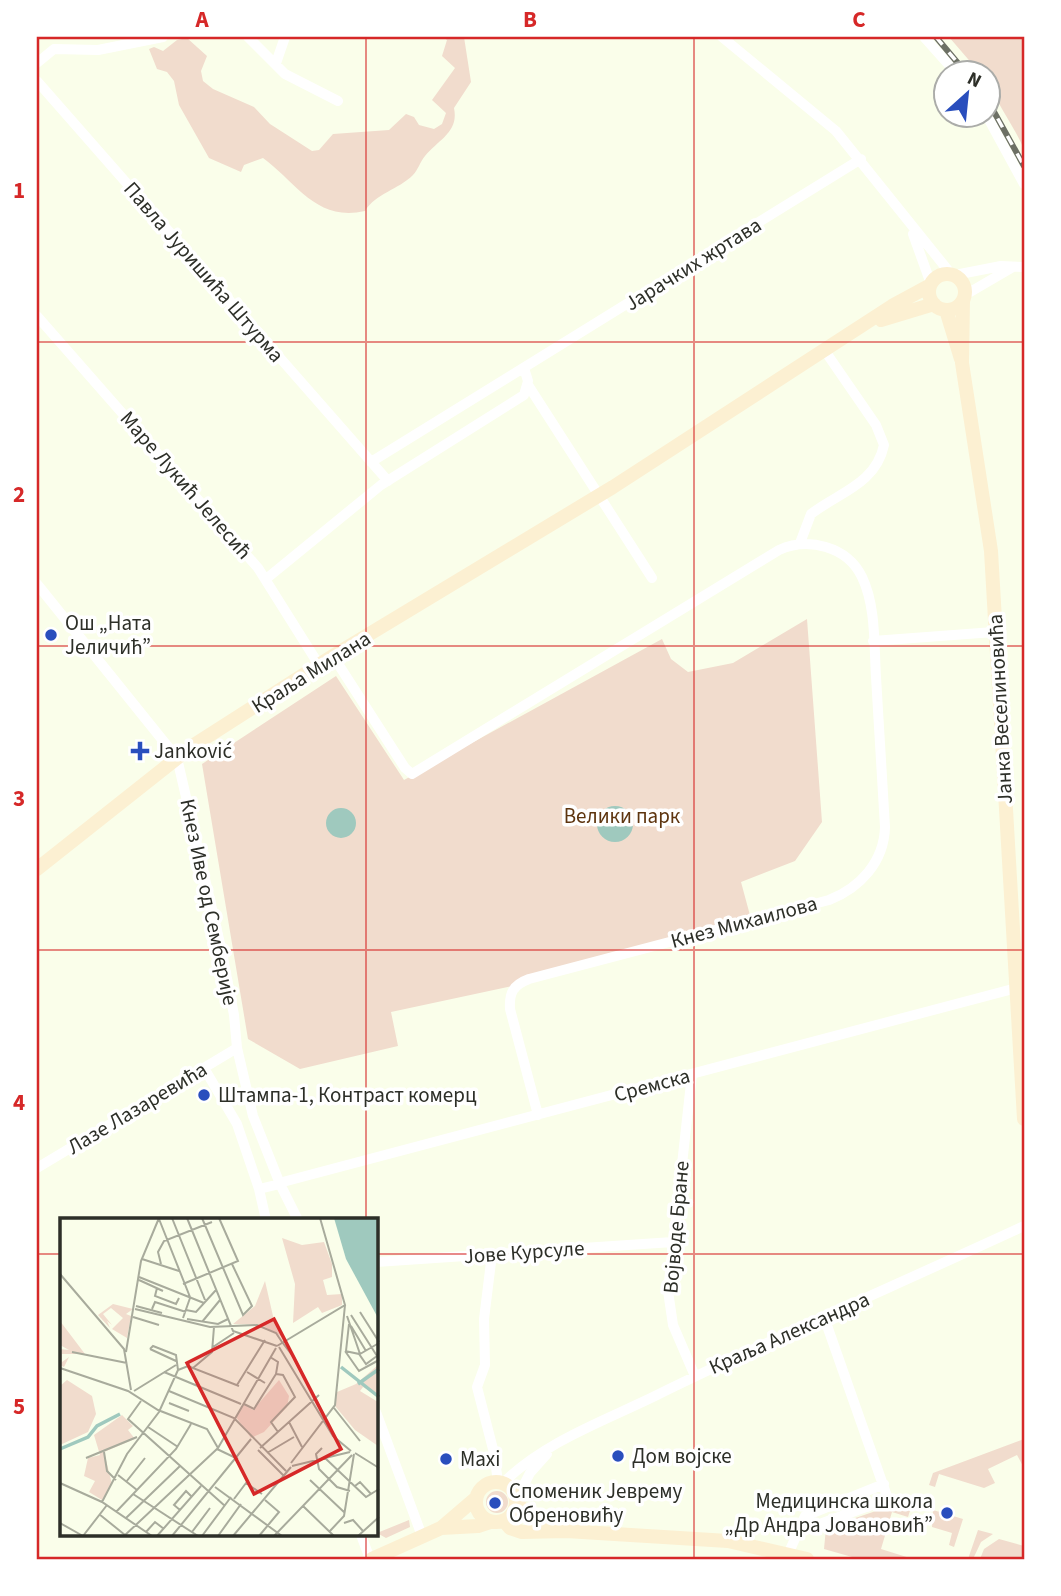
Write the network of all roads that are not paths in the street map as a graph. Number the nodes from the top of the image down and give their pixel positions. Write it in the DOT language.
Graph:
graph roads {
  1 [pos="163,37"];
  2 [pos="248,37"];
  3 [pos="285,37"];
  4 [pos="722,37"];
  5 [pos="924,37"];
  6 [pos="945,60"];
  7 [pos="37,63"];
  8 [pos="276,63"];
  9 [pos="37,81"];
  10 [pos="338,101"];
  11 [pos="995,130"];
  12 [pos="861,159"];
  13 [pos="1024,184"];
  14 [pos="909,225"];
  15 [pos="1022,266"];
  16 [pos="953,274"];
  17 [pos="1024,280"];
  18 [pos="930,285"];
  19 [pos="964,298"];
  20 [pos="940,307"];
  21 [pos="37,316"];
  22 [pos="860,328"];
  23 [pos="825,351"];
  24 [pos="962,363"];
  25 [pos="524,368"];
  26 [pos="528,385"];
  27 [pos="371,462"];
  28 [pos="388,481"];
  29 [pos="599,496"];
  30 [pos="800,543"];
  31 [pos="652,578"];
  32 [pos="266,579"];
  33 [pos="37,584"];
  34 [pos="994,632"];
  35 [pos="873,641"];
  36 [pos="333,656"];
  37 [pos="319,665"];
  38 [pos="177,758"];
  39 [pos="37,869"];
  40 [pos="1021,987"];
  41 [pos="237,1048"];
  42 [pos="204,1068"];
  43 [pos="692,1074"];
  44 [pos="538,1115"];
  45 [pos="1024,1119"];
  46 [pos="37,1168"];
  47 [pos="279,1183"];
  48 [pos="259,1189"];
  49 [pos="266,1218"];
  50 [pos="297,1218"];
  51 [pos="1024,1226"];
  52 [pos="673,1242"];
  53 [pos="492,1254"];
  54 [pos="378,1262"];
  55 [pos="824,1317"];
  56 [pos="695,1377"];
  57 [pos="378,1417"];
  58 [pos="557,1445"];
  59 [pos="501,1483"];
  60 [pos="884,1484"];
  61 [pos="476,1498"];
  62 [pos="517,1501"];
  63 [pos="497,1521"];
  64 [pos="441,1528"];
  65 [pos="566,1531"];
  66 [pos="795,1533"];
  67 [pos="361,1536"];
  68 [pos="422,1536"];
  69 [pos="787,1557"];
  70 [pos="371,1559"];
  71 [pos="807,1559"];
  1 -- 7 [label="street"];
  2 -- 8 [label="street"];
  3 -- 8 [label="street"];
  4 -- 12 [label="street"];
  5 -- 6 [label="street"];
  8 -- 10 [label="street"];
  9 -- 27 [label="street, Павла Јуришића Штурма"];
  11 -- 13 [label="street"];
  12 -- 14 [label="street"];
  12 -- 25 [label="street, Јарачких жртава"];
  14 -- 16 [label="street"];
  14 -- 18 [label="street"];
  15 -- 16 [label="street"];
  15 -- 17 [label="street"];
  15 -- 19 [label="street"];
  16 -- 18 [label="main road"];
  16 -- 19 [label="main road"];
  18 -- 20 [label="main road"];
  18 -- 22 [label="main road, Краља Милана"];
  19 -- 20 [label="main road"];
  19 -- 24 [label="main road, Јанка Веселиновића"];
  20 -- 22 [label="main road, Краља Милана"];
  20 -- 24 [label="main road"];
  21 -- 32 [label="street, Маре Лукић Јелесић"];
  22 -- 23 [label="main road, Краља Милана"];
  23 -- 29 [label="main road, Краља Милана"];
  23 -- 30 [label="street"];
  24 -- 34 [label="main road, Јанка Веселиновића"];
  25 -- 26 [label="street"];
  25 -- 27 [label="street, Јарачких жртава"];
  26 -- 28 [label="street"];
  26 -- 29 [label="street"];
  27 -- 28 [label="street"];
  28 -- 32 [label="street"];
  29 -- 31 [label="street"];
  29 -- 36 [label="main road, Краља Милана"];
  30 -- 35 [label="street, Кнез Михаилова"];
  30 -- 36 [label="street"];
  32 -- 37 [label="street, Маре Лукић Јелесић"];
  33 -- 38 [label="street"];
  34 -- 35 [label="street"];
  34 -- 40 [label="main road, Јанка Веселиновића"];
  35 -- 44 [label="street, Кнез Михаилова"];
  36 -- 37 [label="main road, Краља Милана"];
  37 -- 38 [label="main road, Краља Милана"];
  38 -- 39 [label="main road, Краља Милана"];
  38 -- 41 [label="street, Кнез Иве од Семберије"];
  40 -- 43 [label="street, Сремска"];
  40 -- 45 [label="main road, Јанка Веселиновића"];
  41 -- 42 [label="street, Лазе Лазаревића"];
  41 -- 47 [label="street, Кнез Иве од Семберије"];
  42 -- 46 [label="street, Лазе Лазаревића"];
  42 -- 48 [label="street"];
  43 -- 44 [label="street, Сремска"];
  43 -- 52 [label="street, Војводе Бране"];
  44 -- 47 [label="street, Сремска"];
  47 -- 48 [label="street, Сремска"];
  47 -- 50 [label="street, Кнез Иве од Семберије"];
  48 -- 49 [label="street"];
  51 -- 55 [label="street, Краља Александра"];
  52 -- 53 [label="street, Јове Курсуле"];
  52 -- 56 [label="street, Војводе Бране"];
  53 -- 54 [label="street, Јове Курсуле"];
  53 -- 59 [label="street"];
  55 -- 56 [label="street, Краља Александра"];
  55 -- 60 [label="street"];
  56 -- 58 [label="street, Краља Александра"];
  57 -- 68 [label="street"];
  58 -- 59 [label="street, Краља Александра"];
  58 -- 62 [label="street, Краља Александра"];
  59 -- 61 [label="main road"];
  59 -- 62 [label="main road"];
  60 -- 66 [label="street"];
  60 -- 66 [label="street"];
  61 -- 63 [label="main road"];
  61 -- 64 [label="main road"];
  62 -- 63 [label="main road"];
  62 -- 65 [label="main road"];
  63 -- 64 [label="main road"];
  63 -- 65 [label="main road"];
  64 -- 68 [label="main road"];
  65 -- 69 [label="main road"];
  66 -- 69 [label="street"];
  67 -- 70 [label="street"];
  68 -- 70 [label="main road"];
  69 -- 71 [label="main road"];
}
